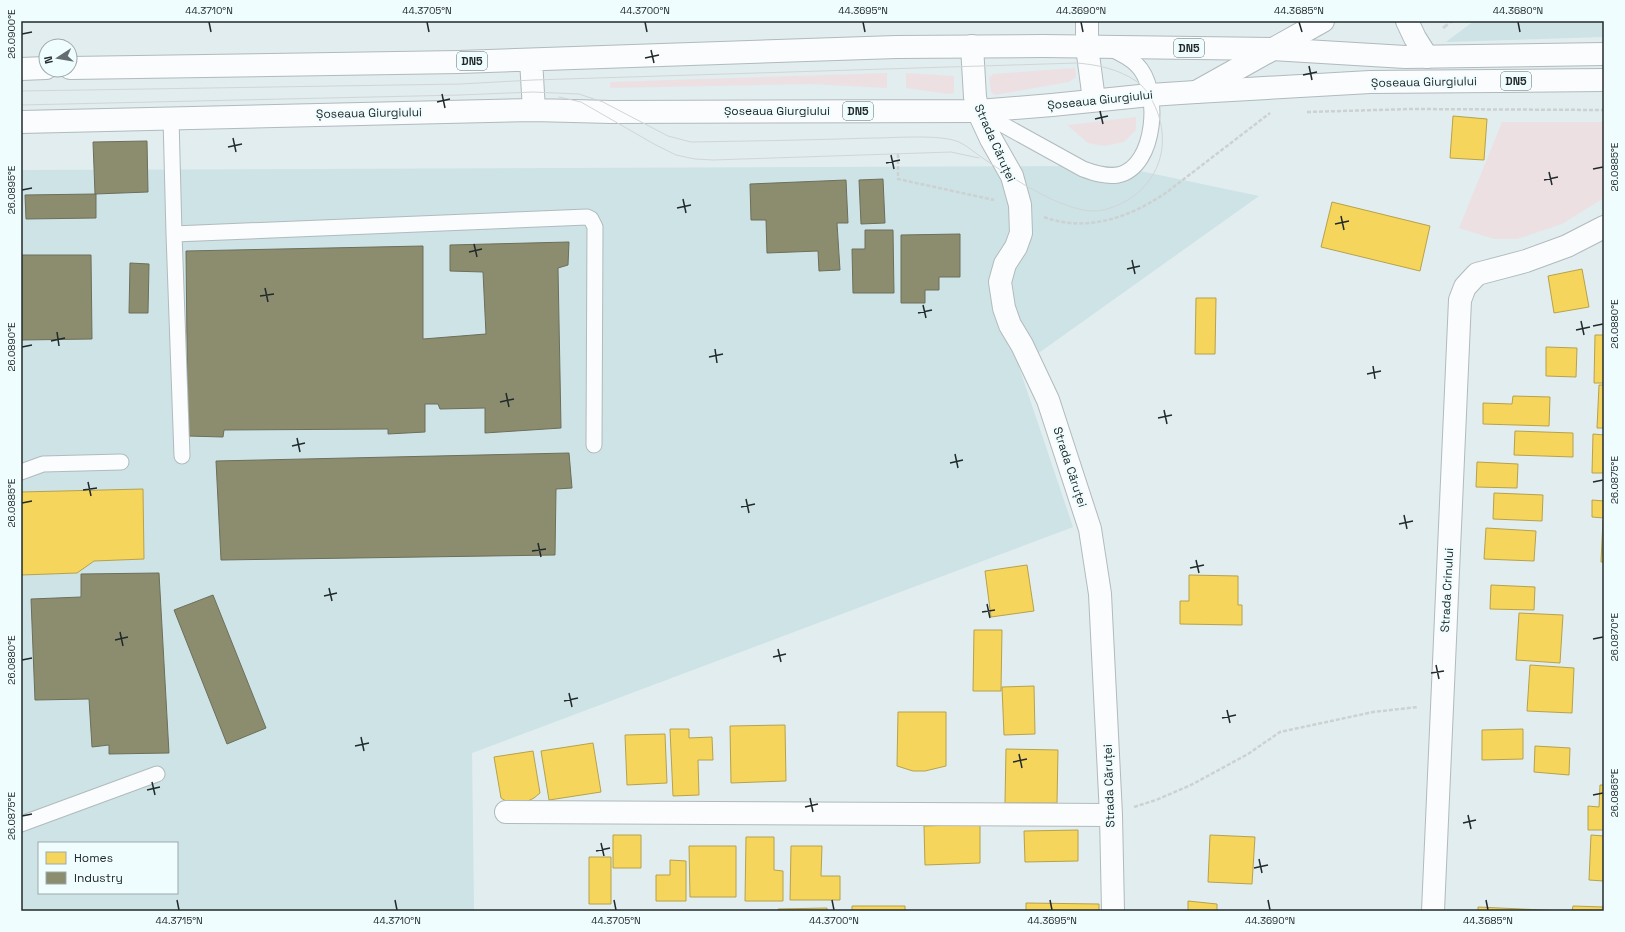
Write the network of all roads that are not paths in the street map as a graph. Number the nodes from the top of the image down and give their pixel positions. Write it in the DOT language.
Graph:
graph roads {
  1 [pos="1087,21"];
  2 [pos="1323,21"];
  3 [pos="1407,21"];
  4 [pos="972,46"];
  5 [pos="1096,47"];
  6 [pos="1272,49"];
  7 [pos="1604,54"];
  8 [pos="1427,57"];
  9 [pos="531,60"];
  10 [pos="38,68"];
  11 [pos="78,68"];
  12 [pos="21,69"];
  13 [pos="1604,80"];
  14 [pos="1196,92"];
  15 [pos="1150,95"];
  16 [pos="1094,100"];
  17 [pos="534,110"];
  18 [pos="978,111"];
  19 [pos="171,118"];
  20 [pos="21,122"];
  21 [pos="1604,227"];
  22 [pos="174,234"];
  23 [pos="594,445"];
  24 [pos="182,456"];
  25 [pos="121,462"];
  26 [pos="21,472"];
  27 [pos="157,774"];
  28 [pos="506,812"];
  29 [pos="1111,815"];
  30 [pos="21,824"];
  31 [pos="1113,911"];
  32 [pos="1433,911"];
  1 -- 5 [label="main road"];
  2 -- 6 [label="main road"];
  3 -- 8 [label="main road"];
  4 -- 5 [label="main road, Șoseaua Giurgiului / DN5"];
  4 -- 9 [label="main road, Șoseaua Giurgiului / DN5"];
  4 -- 18 [label="main road, Strada Căruței"];
  5 -- 6 [label="main road, Șoseaua Giurgiului / DN5"];
  5 -- 15 [label="lane"];
  5 -- 16 [label="main road"];
  6 -- 8 [label="main road, Șoseaua Giurgiului / DN5"];
  6 -- 14 [label="main road"];
  7 -- 8 [label="main road, Șoseaua Giurgiului / DN5"];
  9 -- 11 [label="main road, Șoseaua Giurgiului / DN5"];
  9 -- 17 [label="main road"];
  10 -- 12 [label="main road"];
  13 -- 14 [label="main road, Șoseaua Giurgiului / DN5"];
  14 -- 15 [label="main road, Șoseaua Giurgiului / DN5"];
  15 -- 16 [label="main road, Șoseaua Giurgiului / DN5"];
  15 -- 18 [label="lane"];
  16 -- 18 [label="main road, Șoseaua Giurgiului / DN5"];
  17 -- 18 [label="main road, Șoseaua Giurgiului / DN5"];
  17 -- 19 [label="main road, Șoseaua Giurgiului / DN5"];
  18 -- 29 [label="main road, Strada Căruței"];
  19 -- 20 [label="main road, Șoseaua Giurgiului / DN5"];
  19 -- 22 [label="lane"];
  21 -- 32 [label="main road, Strada Crinului"];
  22 -- 23 [label="lane"];
  22 -- 24 [label="lane"];
  25 -- 26 [label="lane"];
  27 -- 30 [label="lane"];
  28 -- 29 [label="main road"];
  29 -- 31 [label="main road, Strada Căruței"];
}
